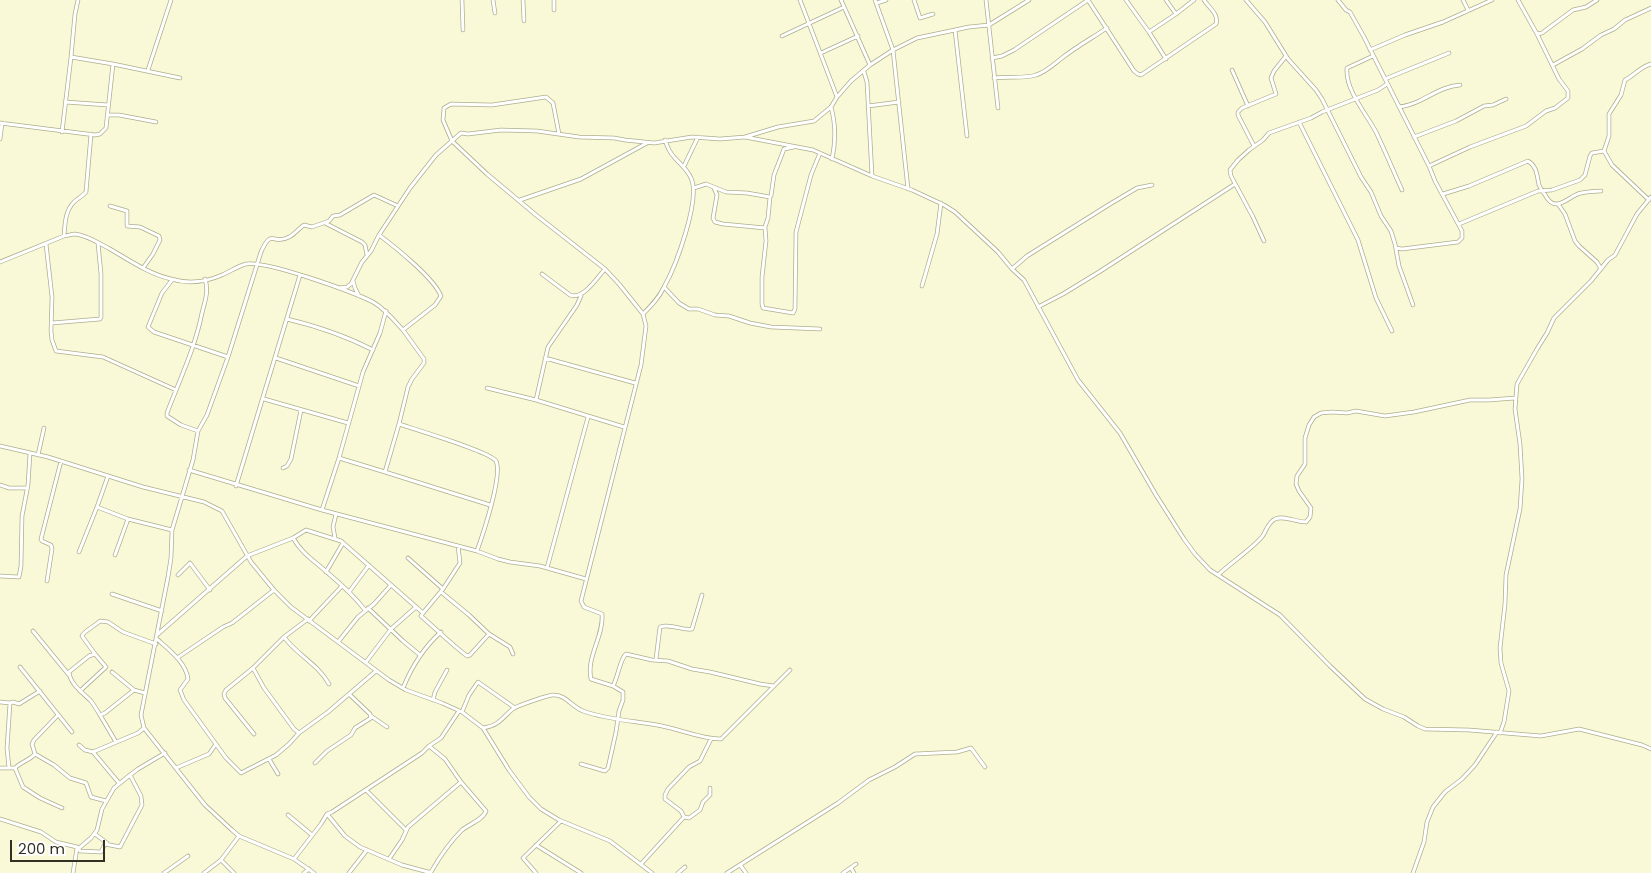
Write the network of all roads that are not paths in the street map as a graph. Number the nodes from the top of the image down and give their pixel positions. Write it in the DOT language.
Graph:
graph roads {
  1 [pos="78,0"];
  2 [pos="171,0"];
  3 [pos="462,0"];
  4 [pos="493,0"];
  5 [pos="523,0"];
  6 [pos="554,0"];
  7 [pos="800,0"];
  8 [pos="840,0"];
  9 [pos="886,0"];
  10 [pos="914,0"];
  11 [pos="986,0"];
  12 [pos="1029,0"];
  13 [pos="1088,0"];
  14 [pos="1126,0"];
  15 [pos="1166,0"];
  16 [pos="1194,0"];
  17 [pos="1204,0"];
  18 [pos="1246,0"];
  19 [pos="1338,0"];
  20 [pos="1464,0"];
  21 [pos="1492,0"];
  22 [pos="1518,0"];
  23 [pos="1597,0"];
  24 [pos="876,2"];
  25 [pos="844,7"];
  26 [pos="1651,8"];
  27 [pos="554,10"];
  28 [pos="1468,10"];
  29 [pos="495,13"];
  30 [pos="933,14"];
  31 [pos="1176,14"];
  32 [pos="524,21"];
  33 [pos="808,24"];
  34 [pos="989,25"];
  35 [pos="1107,28"];
  36 [pos="463,30"];
  37 [pos="955,30"];
  38 [pos="1149,32"];
  39 [pos="1537,34"];
  40 [pos="782,36"];
  41 [pos="858,36"];
  42 [pos="893,50"];
  43 [pos="1370,50"];
  44 [pos="821,53"];
  45 [pos="1449,53"];
  46 [pos="1286,56"];
  47 [pos="1373,56"];
  48 [pos="72,57"];
  49 [pos="992,58"];
  50 [pos="1166,59"];
  51 [pos="113,64"];
  52 [pos="1651,64"];
  53 [pos="870,65"];
  54 [pos="1553,65"];
  55 [pos="148,70"];
  56 [pos="1232,70"];
  57 [pos="864,72"];
  58 [pos="180,78"];
  59 [pos="994,78"];
  60 [pos="1385,79"];
  61 [pos="1387,84"];
  62 [pos="1460,85"];
  63 [pos="837,96"];
  64 [pos="1356,99"];
  65 [pos="1506,99"];
  66 [pos="65,102"];
  67 [pos="900,102"];
  68 [pos="108,105"];
  69 [pos="868,106"];
  70 [pos="1248,106"];
  71 [pos="831,107"];
  72 [pos="1399,107"];
  73 [pos="998,108"];
  74 [pos="1328,110"];
  75 [pos="108,116"];
  76 [pos="156,122"];
  77 [pos="1299,122"];
  78 [pos="1,123"];
  79 [pos="62,132"];
  80 [pos="91,134"];
  81 [pos="560,134"];
  82 [pos="967,136"];
  83 [pos="698,137"];
  84 [pos="744,137"];
  85 [pos="1414,137"];
  86 [pos="0,139"];
  87 [pos="665,140"];
  88 [pos="452,141"];
  89 [pos="648,142"];
  90 [pos="797,146"];
  91 [pos="1254,146"];
  92 [pos="1604,151"];
  93 [pos="820,153"];
  94 [pos="832,159"];
  95 [pos="684,166"];
  96 [pos="1429,166"];
  97 [pos="872,176"];
  98 [pos="1235,184"];
  99 [pos="1152,185"];
  100 [pos="713,187"];
  101 [pos="694,188"];
  102 [pos="908,189"];
  103 [pos="1402,190"];
  104 [pos="1542,190"];
  105 [pos="1601,192"];
  106 [pos="1443,194"];
  107 [pos="770,197"];
  108 [pos="1650,199"];
  109 [pos="520,200"];
  110 [pos="941,203"];
  111 [pos="1558,204"];
  112 [pos="110,206"];
  113 [pos="398,206"];
  114 [pos="324,223"];
  115 [pos="1458,224"];
  116 [pos="765,228"];
  117 [pos="379,235"];
  118 [pos="64,236"];
  119 [pos="1264,241"];
  120 [pos="98,243"];
  121 [pos="46,244"];
  122 [pos="1396,248"];
  123 [pos="366,256"];
  124 [pos="0,262"];
  125 [pos="257,264"];
  126 [pos="143,268"];
  127 [pos="1012,269"];
  128 [pos="1601,269"];
  129 [pos="605,270"];
  130 [pos="542,274"];
  131 [pos="300,275"];
  132 [pos="205,279"];
  133 [pos="172,280"];
  134 [pos="353,280"];
  135 [pos="922,286"];
  136 [pos="664,287"];
  137 [pos="338,288"];
  138 [pos="581,296"];
  139 [pos="360,297"];
  140 [pos="1413,305"];
  141 [pos="1038,307"];
  142 [pos="386,312"];
  143 [pos="643,314"];
  144 [pos="287,319"];
  145 [pos="52,323"];
  146 [pos="820,329"];
  147 [pos="403,330"];
  148 [pos="1392,332"];
  149 [pos="194,345"];
  150 [pos="373,350"];
  151 [pos="228,357"];
  152 [pos="276,358"];
  153 [pos="545,358"];
  154 [pos="635,383"];
  155 [pos="359,386"];
  156 [pos="487,388"];
  157 [pos="176,390"];
  158 [pos="1515,398"];
  159 [pos="264,399"];
  160 [pos="536,400"];
  161 [pos="301,410"];
  162 [pos="588,417"];
  163 [pos="348,423"];
  164 [pos="399,424"];
  165 [pos="624,427"];
  166 [pos="44,428"];
  167 [pos="198,431"];
  168 [pos="0,446"];
  169 [pos="30,453"];
  170 [pos="38,455"];
  171 [pos="339,458"];
  172 [pos="61,461"];
  173 [pos="283,468"];
  174 [pos="190,470"];
  175 [pos="385,472"];
  176 [pos="108,476"];
  177 [pos="0,485"];
  178 [pos="236,486"];
  179 [pos="27,488"];
  180 [pos="181,498"];
  181 [pos="490,505"];
  182 [pos="97,507"];
  183 [pos="322,510"];
  184 [pos="336,514"];
  185 [pos="128,518"];
  186 [pos="172,530"];
  187 [pos="294,538"];
  188 [pos="335,538"];
  189 [pos="343,543"];
  190 [pos="458,546"];
  191 [pos="478,551"];
  192 [pos="80,552"];
  193 [pos="115,555"];
  194 [pos="247,556"];
  195 [pos="408,558"];
  196 [pos="368,565"];
  197 [pos="547,568"];
  198 [pos="326,572"];
  199 [pos="178,575"];
  200 [pos="1219,575"];
  201 [pos="0,576"];
  202 [pos="586,579"];
  203 [pos="47,581"];
  204 [pos="391,584"];
  205 [pos="342,586"];
  206 [pos="210,590"];
  207 [pos="274,590"];
  208 [pos="442,591"];
  209 [pos="349,592"];
  210 [pos="112,594"];
  211 [pos="702,594"];
  212 [pos="416,607"];
  213 [pos="367,609"];
  214 [pos="162,611"];
  215 [pos="423,613"];
  216 [pos="309,620"];
  217 [pos="391,629"];
  218 [pos="33,631"];
  219 [pos="441,632"];
  220 [pos="489,634"];
  221 [pos="157,636"];
  222 [pos="284,637"];
  223 [pos="338,642"];
  224 [pos="156,644"];
  225 [pos="95,654"];
  226 [pos="514,654"];
  227 [pos="420,655"];
  228 [pos="177,658"];
  229 [pos="656,660"];
  230 [pos="366,662"];
  231 [pos="20,667"];
  232 [pos="253,668"];
  233 [pos="447,670"];
  234 [pos="790,670"];
  235 [pos="376,671"];
  236 [pos="112,672"];
  237 [pos="68,675"];
  238 [pos="328,684"];
  239 [pos="613,686"];
  240 [pos="774,686"];
  241 [pos="403,688"];
  242 [pos="134,690"];
  243 [pos="40,691"];
  244 [pos="80,692"];
  245 [pos="145,693"];
  246 [pos="349,694"];
  247 [pos="434,700"];
  248 [pos="0,702"];
  249 [pos="10,703"];
  250 [pos="515,708"];
  251 [pos="461,711"];
  252 [pos="58,715"];
  253 [pos="100,715"];
  254 [pos="371,716"];
  255 [pos="618,719"];
  256 [pos="387,727"];
  257 [pos="144,728"];
  258 [pos="483,728"];
  259 [pos="72,732"];
  260 [pos="1499,732"];
  261 [pos="299,733"];
  262 [pos="254,734"];
  263 [pos="711,739"];
  264 [pos="116,742"];
  265 [pos="216,744"];
  266 [pos="79,745"];
  267 [pos="429,746"];
  268 [pos="1651,749"];
  269 [pos="93,752"];
  270 [pos="165,753"];
  271 [pos="35,754"];
  272 [pos="269,759"];
  273 [pos="315,763"];
  274 [pos="581,764"];
  275 [pos="984,767"];
  276 [pos="0,768"];
  277 [pos="9,768"];
  278 [pos="16,768"];
  279 [pos="176,768"];
  280 [pos="278,774"];
  281 [pos="130,775"];
  282 [pos="461,782"];
  283 [pos="119,783"];
  284 [pos="710,788"];
  285 [pos="366,790"];
  286 [pos="106,801"];
  287 [pos="62,808"];
  288 [pos="327,814"];
  289 [pos="288,815"];
  290 [pos="684,817"];
  291 [pos="0,820"];
  292 [pos="561,821"];
  293 [pos="406,830"];
  294 [pos="95,834"];
  295 [pos="239,836"];
  296 [pos="312,836"];
  297 [pos="107,844"];
  298 [pos="536,845"];
  299 [pos="78,848"];
  300 [pos="367,850"];
  301 [pos="188,856"];
  302 [pos="294,859"];
  303 [pos="221,860"];
  304 [pos="388,860"];
  305 [pos="641,864"];
  306 [pos="856,864"];
  307 [pos="740,865"];
  308 [pos="685,867"];
  309 [pos="851,868"];
  310 [pos="309,869"];
  311 [pos="73,873"];
  312 [pos="164,873"];
  313 [pos="204,873"];
  314 [pos="234,873"];
  315 [pos="304,873"];
  316 [pos="314,873"];
  317 [pos="350,873"];
  318 [pos="429,873"];
  319 [pos="536,873"];
  320 [pos="581,873"];
  321 [pos="652,873"];
  322 [pos="678,873"];
  323 [pos="727,873"];
  324 [pos="746,873"];
  325 [pos="843,873"];
  326 [pos="854,873"];
  327 [pos="1413,873"];
  1 -- 48 [label="street"];
  2 -- 55 [label="street"];
  3 -- 36 [label="street"];
  4 -- 29 [label="street"];
  5 -- 32 [label="street"];
  6 -- 27 [label="street"];
  7 -- 33 [label="street"];
  8 -- 25 [label="street"];
  9 -- 24 [label="street"];
  10 -- 30 [label="street"];
  11 -- 34 [label="street"];
  12 -- 34 [label="street"];
  13 -- 35 [label="street"];
  13 -- 49 [label="street"];
  14 -- 38 [label="street"];
  15 -- 31 [label="street"];
  16 -- 31 [label="street"];
  17 -- 50 [label="street"];
  18 -- 46 [label="street"];
  19 -- 43 [label="street"];
  20 -- 28 [label="street"];
  21 -- 28 [label="street"];
  22 -- 39 [label="street"];
  23 -- 39 [label="street"];
  24 -- 42 [label="street"];
  25 -- 33 [label="street"];
  25 -- 41 [label="street"];
  26 -- 54 [label="street"];
  28 -- 43 [label="street"];
  31 -- 38 [label="street"];
  33 -- 40 [label="street"];
  33 -- 44 [label="street"];
  34 -- 37 [label="street"];
  34 -- 49 [label="street"];
  35 -- 50 [label="street"];
  35 -- 59 [label="street"];
  37 -- 42 [label="street"];
  37 -- 82 [label="street"];
  38 -- 50 [label="street"];
  39 -- 54 [label="street"];
  41 -- 44 [label="street"];
  41 -- 53 [label="street"];
  42 -- 53 [label="street"];
  42 -- 67 [label="street"];
  43 -- 47 [label="street"];
  44 -- 63 [label="street"];
  45 -- 60 [label="street"];
  46 -- 70 [label="street"];
  46 -- 74 [label="street"];
  47 -- 60 [label="street"];
  47 -- 64 [label="street"];
  48 -- 51 [label="street"];
  48 -- 66 [label="street"];
  49 -- 59 [label="street"];
  51 -- 55 [label="street"];
  51 -- 68 [label="street"];
  52 -- 92 [label="street"];
  53 -- 57 [label="street"];
  54 -- 96 [label="street"];
  55 -- 58 [label="street"];
  56 -- 70 [label="street"];
  57 -- 63 [label="street"];
  57 -- 69 [label="street"];
  59 -- 73 [label="street"];
  60 -- 61 [label="street"];
  61 -- 64 [label="street"];
  61 -- 72 [label="street"];
  62 -- 72 [label="street"];
  63 -- 71 [label="street"];
  64 -- 74 [label="street"];
  64 -- 103 [label="street"];
  65 -- 85 [label="street"];
  66 -- 68 [label="street"];
  66 -- 79 [label="street"];
  67 -- 69 [label="street"];
  67 -- 102 [label="street"];
  68 -- 75 [label="street"];
  69 -- 97 [label="street"];
  70 -- 91 [label="street"];
  71 -- 84 [label="street"];
  71 -- 94 [label="street"];
  72 -- 85 [label="street"];
  74 -- 77 [label="street"];
  74 -- 122 [label="street"];
  75 -- 76 [label="street"];
  75 -- 80 [label="street"];
  77 -- 91 [label="street"];
  77 -- 148 [label="street"];
  78 -- 79 [label="street"];
  78 -- 86 [label="street"];
  79 -- 80 [label="street"];
  80 -- 118 [label="street"];
  81 -- 88 [label="street"];
  81 -- 88 [label="street"];
  81 -- 89 [label="street"];
  83 -- 84 [label="street"];
  83 -- 87 [label="street"];
  83 -- 95 [label="street"];
  84 -- 90 [label="street"];
  85 -- 96 [label="street"];
  87 -- 89 [label="street"];
  87 -- 95 [label="street"];
  88 -- 109 [label="street"];
  88 -- 113 [label="street"];
  89 -- 109 [label="street"];
  90 -- 93 [label="street"];
  90 -- 107 [label="street"];
  91 -- 98 [label="street"];
  92 -- 104 [label="street"];
  92 -- 108 [label="street"];
  93 -- 94 [label="street"];
  93 -- 116 [label="street"];
  94 -- 97 [label="street"];
  95 -- 101 [label="street"];
  96 -- 106 [label="street"];
  97 -- 102 [label="street"];
  98 -- 119 [label="street"];
  98 -- 141 [label="street"];
  99 -- 127 [label="street"];
  100 -- 101 [label="street"];
  100 -- 107 [label="street"];
  100 -- 116 [label="street"];
  101 -- 136 [label="street"];
  102 -- 110 [label="street"];
  104 -- 106 [label="street"];
  104 -- 111 [label="street"];
  104 -- 115 [label="street"];
  105 -- 111 [label="street"];
  106 -- 115 [label="street"];
  107 -- 116 [label="street"];
  108 -- 128 [label="street"];
  109 -- 129 [label="street"];
  110 -- 127 [label="street"];
  110 -- 135 [label="street"];
  111 -- 128 [label="street"];
  112 -- 126 [label="street"];
  113 -- 114 [label="street"];
  113 -- 117 [label="street"];
  114 -- 123 [label="street"];
  114 -- 125 [label="street"];
  115 -- 122 [label="street"];
  117 -- 123 [label="street"];
  117 -- 147 [label="street"];
  118 -- 120 [label="street"];
  118 -- 121 [label="street"];
  120 -- 126 [label="street"];
  120 -- 145 [label="street"];
  121 -- 124 [label="street"];
  121 -- 145 [label="street"];
  122 -- 140 [label="street"];
  123 -- 134 [label="street"];
  125 -- 131 [label="street"];
  125 -- 132 [label="street"];
  125 -- 151 [label="street"];
  126 -- 133 [label="street"];
  127 -- 141 [label="street"];
  128 -- 158 [label="street"];
  129 -- 138 [label="street"];
  129 -- 143 [label="street"];
  130 -- 138 [label="street"];
  131 -- 137 [label="street"];
  131 -- 144 [label="street"];
  132 -- 133 [label="street"];
  132 -- 149 [label="street"];
  133 -- 149 [label="street"];
  134 -- 137 [label="street"];
  134 -- 139 [label="street"];
  136 -- 143 [label="street"];
  136 -- 146 [label="street"];
  137 -- 139 [label="street"];
  138 -- 153 [label="street"];
  139 -- 142 [label="street"];
  141 -- 200 [label="street"];
  142 -- 147 [label="street"];
  142 -- 150 [label="street"];
  143 -- 154 [label="street"];
  144 -- 150 [label="street"];
  144 -- 152 [label="street"];
  145 -- 157 [label="street"];
  147 -- 164 [label="street"];
  149 -- 151 [label="street"];
  149 -- 157 [label="street"];
  150 -- 155 [label="street"];
  151 -- 167 [label="street"];
  152 -- 155 [label="street"];
  152 -- 159 [label="street"];
  153 -- 154 [label="street"];
  153 -- 160 [label="street"];
  154 -- 165 [label="street"];
  155 -- 163 [label="street"];
  156 -- 160 [label="street"];
  157 -- 167 [label="street"];
  158 -- 200 [label="street"];
  158 -- 260 [label="street"];
  159 -- 161 [label="street"];
  159 -- 178 [label="street"];
  160 -- 162 [label="street"];
  161 -- 163 [label="street"];
  161 -- 173 [label="street"];
  162 -- 165 [label="street"];
  162 -- 197 [label="street"];
  163 -- 171 [label="street"];
  164 -- 175 [label="street"];
  164 -- 181 [label="street"];
  165 -- 202 [label="street"];
  166 -- 170 [label="street"];
  167 -- 174 [label="street"];
  168 -- 169 [label="street"];
  169 -- 170 [label="street"];
  169 -- 179 [label="street"];
  170 -- 172 [label="street"];
  171 -- 175 [label="street"];
  171 -- 183 [label="street"];
  172 -- 176 [label="street"];
  172 -- 203 [label="street"];
  174 -- 178 [label="street"];
  174 -- 180 [label="street"];
  175 -- 181 [label="street"];
  176 -- 180 [label="street"];
  176 -- 182 [label="street"];
  177 -- 179 [label="street"];
  178 -- 183 [label="street"];
  179 -- 201 [label="street"];
  180 -- 186 [label="street"];
  180 -- 194 [label="street"];
  181 -- 191 [label="street"];
  182 -- 185 [label="street"];
  182 -- 192 [label="street"];
  183 -- 184 [label="street"];
  184 -- 188 [label="street"];
  184 -- 190 [label="street"];
  185 -- 186 [label="street"];
  185 -- 193 [label="street"];
  186 -- 214 [label="street"];
  187 -- 188 [label="street"];
  187 -- 194 [label="street"];
  187 -- 198 [label="street"];
  188 -- 189 [label="street"];
  189 -- 196 [label="street"];
  189 -- 198 [label="street"];
  190 -- 191 [label="street"];
  190 -- 208 [label="street"];
  191 -- 197 [label="street"];
  194 -- 206 [label="street"];
  194 -- 207 [label="street"];
  195 -- 208 [label="street"];
  196 -- 204 [label="street"];
  196 -- 209 [label="street"];
  197 -- 202 [label="street"];
  198 -- 205 [label="street"];
  199 -- 206 [label="street"];
  200 -- 260 [label="street"];
  202 -- 239 [label="street"];
  204 -- 212 [label="street"];
  204 -- 213 [label="street"];
  205 -- 209 [label="street"];
  205 -- 216 [label="street"];
  206 -- 221 [label="street"];
  207 -- 216 [label="street"];
  207 -- 228 [label="street"];
  208 -- 215 [label="street"];
  208 -- 220 [label="street"];
  209 -- 213 [label="street"];
  210 -- 214 [label="street"];
  211 -- 229 [label="street"];
  212 -- 215 [label="street"];
  212 -- 217 [label="street"];
  213 -- 217 [label="street"];
  213 -- 223 [label="street"];
  214 -- 221 [label="street"];
  215 -- 219 [label="street"];
  216 -- 222 [label="street"];
  216 -- 223 [label="street"];
  217 -- 227 [label="street"];
  217 -- 230 [label="street"];
  218 -- 237 [label="street"];
  219 -- 220 [label="street"];
  219 -- 227 [label="street"];
  220 -- 226 [label="street"];
  221 -- 224 [label="street"];
  221 -- 228 [label="street"];
  222 -- 232 [label="street"];
  222 -- 238 [label="street"];
  223 -- 230 [label="street"];
  224 -- 225 [label="street"];
  224 -- 245 [label="street"];
  225 -- 237 [label="street"];
  225 -- 244 [label="street"];
  227 -- 241 [label="street"];
  228 -- 265 [label="street"];
  229 -- 239 [label="street"];
  229 -- 240 [label="street"];
  230 -- 235 [label="street"];
  231 -- 243 [label="street"];
  232 -- 261 [label="street"];
  232 -- 262 [label="street"];
  233 -- 247 [label="street"];
  234 -- 240 [label="street"];
  235 -- 241 [label="street"];
  235 -- 246 [label="street"];
  236 -- 242 [label="street"];
  237 -- 244 [label="street"];
  239 -- 255 [label="street"];
  240 -- 263 [label="street"];
  241 -- 247 [label="street"];
  242 -- 245 [label="street"];
  242 -- 253 [label="street"];
  243 -- 249 [label="street"];
  243 -- 252 [label="street"];
  244 -- 253 [label="street"];
  245 -- 257 [label="street"];
  246 -- 254 [label="street"];
  246 -- 261 [label="street"];
  247 -- 251 [label="street"];
  248 -- 249 [label="street"];
  249 -- 277 [label="street"];
  250 -- 251 [label="street"];
  250 -- 255 [label="street"];
  250 -- 258 [label="street"];
  251 -- 258 [label="street"];
  251 -- 267 [label="street"];
  252 -- 259 [label="street"];
  252 -- 271 [label="street"];
  253 -- 264 [label="street"];
  254 -- 256 [label="street"];
  254 -- 273 [label="street"];
  255 -- 263 [label="street"];
  255 -- 274 [label="street"];
  257 -- 264 [label="street"];
  257 -- 270 [label="street"];
  258 -- 292 [label="street"];
  260 -- 268 [label="street"];
  260 -- 327 [label="street"];
  261 -- 272 [label="street"];
  263 -- 290 [label="street"];
  264 -- 269 [label="street"];
  265 -- 272 [label="street"];
  265 -- 279 [label="street"];
  266 -- 269 [label="street"];
  267 -- 282 [label="street"];
  267 -- 285 [label="street"];
  269 -- 283 [label="street"];
  270 -- 279 [label="street"];
  270 -- 281 [label="street"];
  271 -- 278 [label="street"];
  271 -- 286 [label="street"];
  272 -- 280 [label="street"];
  275 -- 307 [label="street"];
  276 -- 277 [label="street"];
  277 -- 278 [label="street"];
  278 -- 287 [label="street"];
  279 -- 295 [label="street"];
  281 -- 283 [label="street"];
  281 -- 297 [label="street"];
  282 -- 293 [label="street"];
  282 -- 318 [label="street"];
  283 -- 286 [label="street"];
  284 -- 290 [label="street"];
  285 -- 288 [label="street"];
  285 -- 293 [label="street"];
  286 -- 294 [label="street"];
  288 -- 296 [label="street"];
  288 -- 300 [label="street"];
  289 -- 296 [label="street"];
  290 -- 305 [label="street"];
  291 -- 299 [label="street"];
  292 -- 298 [label="street"];
  292 -- 305 [label="street"];
  293 -- 304 [label="street"];
  294 -- 297 [label="street"];
  294 -- 299 [label="street"];
  295 -- 302 [label="street"];
  295 -- 303 [label="street"];
  296 -- 302 [label="street"];
  297 -- 299 [label="street"];
  298 -- 319 [label="street"];
  298 -- 320 [label="street"];
  299 -- 311 [label="street"];
  300 -- 304 [label="street"];
  300 -- 317 [label="street"];
  301 -- 312 [label="street"];
  302 -- 310 [label="street"];
  303 -- 313 [label="street"];
  303 -- 314 [label="street"];
  304 -- 318 [label="street"];
  305 -- 321 [label="street"];
  306 -- 309 [label="street"];
  307 -- 323 [label="street"];
  307 -- 324 [label="street"];
  308 -- 322 [label="street"];
  309 -- 325 [label="street"];
  309 -- 326 [label="street"];
  310 -- 315 [label="street"];
  310 -- 316 [label="street"];
}
